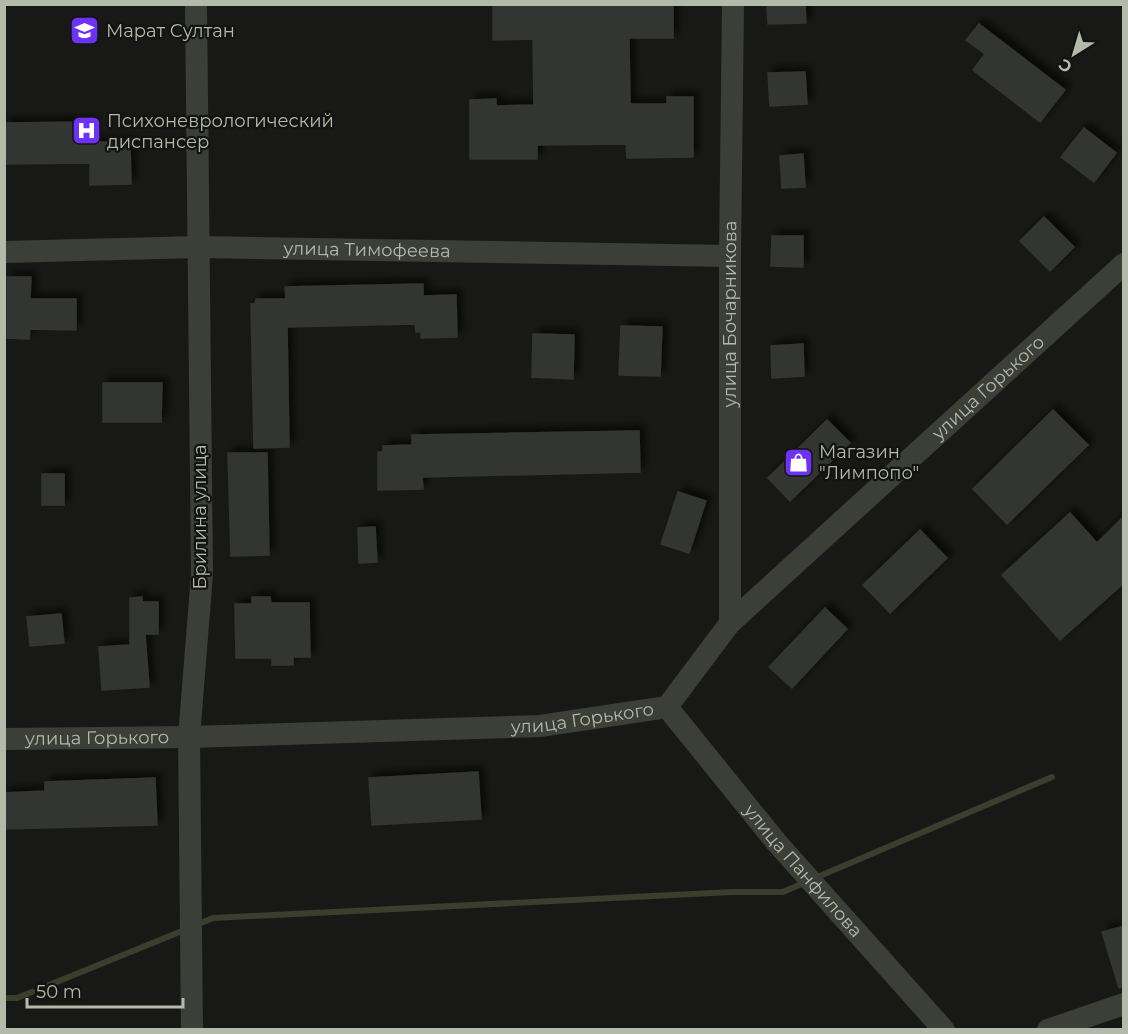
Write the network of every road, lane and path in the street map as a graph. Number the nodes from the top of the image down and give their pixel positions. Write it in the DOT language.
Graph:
graph roads {
  1 [pos="196,4"];
  2 [pos="733,4"];
  3 [pos="198,247"];
  4 [pos="4,252"];
  5 [pos="730,256"];
  6 [pos="1124,264"];
  7 [pos="730,622"];
  8 [pos="666,707"];
  9 [pos="189,737"];
  10 [pos="4,739"];
  11 [pos="1124,1004"];
  12 [pos="192,1029"];
  13 [pos="944,1029"];
  14 [pos="1048,1029"];
  1 -- 3 [label="street, Брилина улица"];
  2 -- 5 [label="street, улица Бочарникова"];
  3 -- 4 [label="street, улица Тимофеева"];
  3 -- 5 [label="street, улица Тимофеева"];
  3 -- 9 [label="street, Брилина улица"];
  5 -- 7 [label="street, улица Бочарникова"];
  6 -- 7 [label="street, улица Горького"];
  7 -- 8 [label="street, улица Горького"];
  8 -- 9 [label="street, улица Горького"];
  8 -- 13 [label="street, улица Панфилова"];
  9 -- 10 [label="street, улица Горького"];
  9 -- 12 [label="street, Брилина улица"];
  11 -- 14 [label="street"];
}
